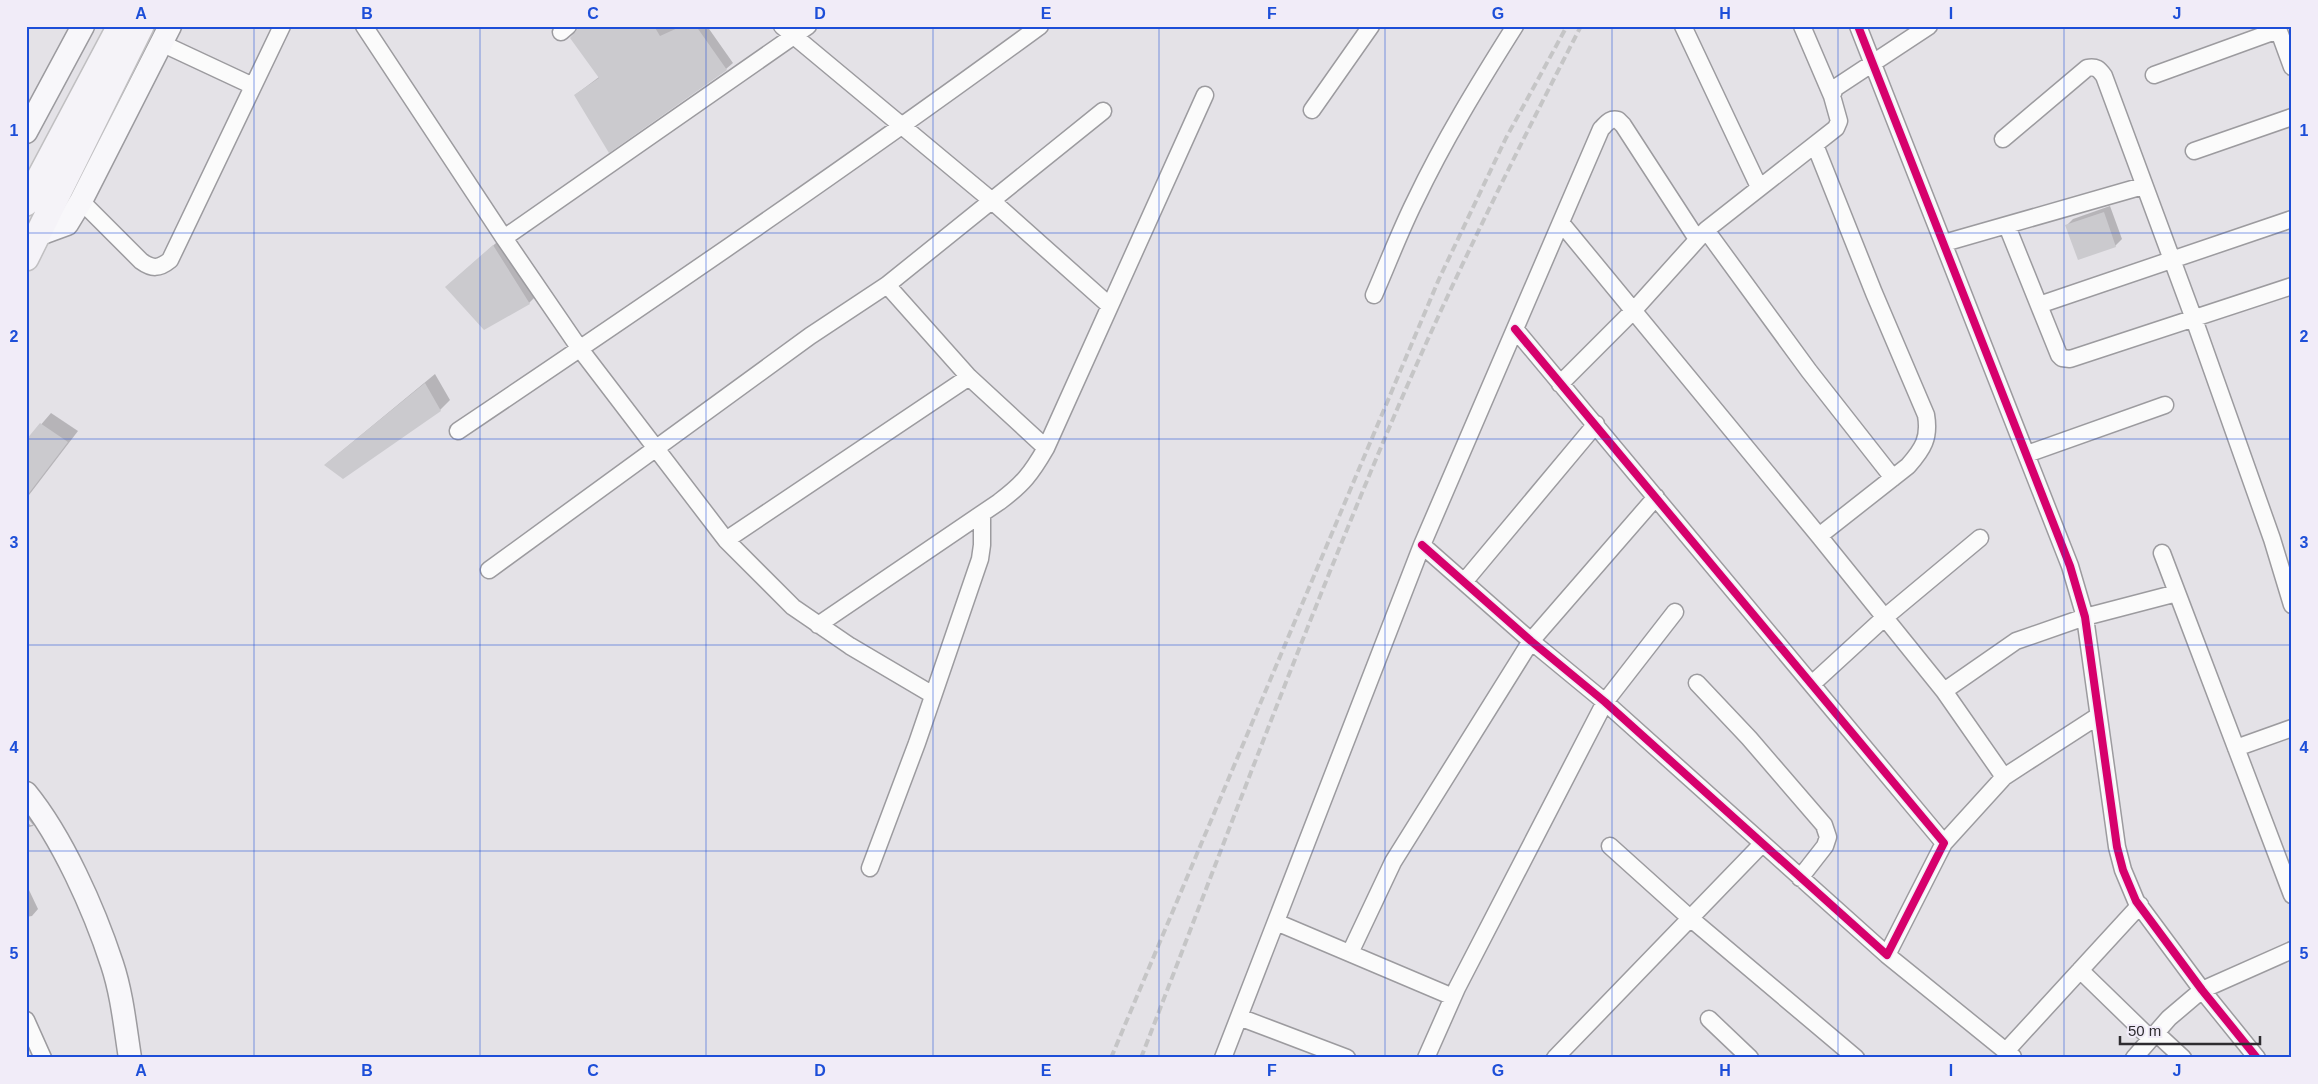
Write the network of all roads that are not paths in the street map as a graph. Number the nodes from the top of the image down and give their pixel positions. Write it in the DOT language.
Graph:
graph roads {
  1 [pos="84,26"];
  2 [pos="120,26"];
  3 [pos="141,26"];
  4 [pos="282,26"];
  5 [pos="364,26"];
  6 [pos="808,26"];
  7 [pos="1040,26"];
  8 [pos="1371,26"];
  9 [pos="1515,26"];
  10 [pos="1683,26"];
  11 [pos="1802,26"];
  12 [pos="1858,26"];
  13 [pos="1929,26"];
  14 [pos="2277,28"];
  15 [pos="789,31"];
  16 [pos="166,35"];
  17 [pos="1872,62"];
  18 [pos="2292,67"];
  19 [pos="2154,75"];
  20 [pos="253,86"];
  21 [pos="1205,95"];
  22 [pos="1832,96"];
  23 [pos="1312,110"];
  24 [pos="1103,111"];
  25 [pos="2292,117"];
  26 [pos="904,126"];
  27 [pos="26,132"];
  28 [pos="2003,139"];
  29 [pos="1816,145"];
  30 [pos="2194,151"];
  31 [pos="2143,186"];
  32 [pos="1759,187"];
  33 [pos="30,195"];
  34 [pos="991,200"];
  35 [pos="81,202"];
  36 [pos="2292,219"];
  37 [pos="1562,224"];
  38 [pos="2008,226"];
  39 [pos="1701,235"];
  40 [pos="37,236"];
  41 [pos="504,238"];
  42 [pos="1944,243"];
  43 [pos="26,258"];
  44 [pos="2171,259"];
  45 [pos="887,285"];
  46 [pos="2292,286"];
  47 [pos="1374,295"];
  48 [pos="2039,305"];
  49 [pos="1110,306"];
  50 [pos="1634,310"];
  51 [pos="2194,319"];
  52 [pos="1516,329"];
  53 [pos="580,349"];
  54 [pos="969,377"];
  55 [pos="1560,384"];
  56 [pos="2165,405"];
  57 [pos="1596,424"];
  58 [pos="458,431"];
  59 [pos="1046,448"];
  60 [pos="657,449"];
  61 [pos="2027,454"];
  62 [pos="1893,478"];
  63 [pos="1656,496"];
  64 [pos="982,514"];
  65 [pos="1819,536"];
  66 [pos="1980,538"];
  67 [pos="726,540"];
  68 [pos="1422,546"];
  69 [pos="2162,553"];
  70 [pos="489,570"];
  71 [pos="1464,582"];
  72 [pos="2177,593"];
  73 [pos="2292,604"];
  74 [pos="1675,612"];
  75 [pos="2085,617"];
  76 [pos="1884,618"];
  77 [pos="818,625"];
  78 [pos="1531,641"];
  79 [pos="1697,683"];
  80 [pos="1812,684"];
  81 [pos="1944,691"];
  82 [pos="933,696"];
  83 [pos="1605,702"];
  84 [pos="2098,716"];
  85 [pos="2292,728"];
  86 [pos="2236,748"];
  87 [pos="2004,777"];
  88 [pos="26,793"];
  89 [pos="1944,843"];
  90 [pos="1762,844"];
  91 [pos="1610,846"];
  92 [pos="870,868"];
  93 [pos="1800,878"];
  94 [pos="2292,895"];
  95 [pos="2140,905"];
  96 [pos="1690,918"];
  97 [pos="1276,922"];
  98 [pos="2292,950"];
  99 [pos="1350,953"];
  100 [pos="1887,955"];
  101 [pos="2080,970"];
  102 [pos="2202,990"];
  103 [pos="1453,997"];
  104 [pos="1239,1017"];
  105 [pos="1709,1019"];
  106 [pos="26,1020"];
  107 [pos="2153,1036"];
  108 [pos="2010,1054"];
  109 [pos="43,1058"];
  110 [pos="130,1058"];
  111 [pos="1223,1058"];
  112 [pos="1347,1058"];
  113 [pos="1426,1058"];
  114 [pos="1555,1058"];
  115 [pos="1750,1058"];
  116 [pos="1856,1058"];
  117 [pos="2134,1058"];
  118 [pos="2183,1058"];
  119 [pos="2257,1058"];
  1 -- 27 [label="street"];
  2 -- 33 [label="main road"];
  3 -- 40 [label="main road"];
  4 -- 20 [label="street"];
  5 -- 41 [label="street"];
  6 -- 15 [label="street"];
  7 -- 26 [label="street"];
  8 -- 23 [label="street"];
  9 -- 47 [label="street"];
  10 -- 32 [label="street"];
  11 -- 22 [label="street"];
  12 -- 17 [label="street"];
  13 -- 17 [label="street"];
  14 -- 18 [label="street"];
  14 -- 19 [label="street"];
  15 -- 26 [label="street"];
  15 -- 41 [label="street"];
  16 -- 20 [label="street"];
  16 -- 35 [label="street"];
  17 -- 22 [label="street"];
  17 -- 42 [label="street"];
  20 -- 35 [label="street"];
  21 -- 49 [label="street"];
  22 -- 29 [label="street"];
  24 -- 34 [label="street"];
  25 -- 30 [label="street"];
  26 -- 34 [label="street"];
  26 -- 53 [label="street"];
  28 -- 31 [label="street"];
  29 -- 32 [label="street"];
  29 -- 62 [label="street"];
  31 -- 38 [label="street"];
  31 -- 44 [label="street"];
  32 -- 39 [label="street"];
  34 -- 45 [label="street"];
  34 -- 49 [label="street"];
  35 -- 40 [label="street"];
  36 -- 44 [label="street"];
  37 -- 39 [label="street"];
  37 -- 50 [label="street"];
  37 -- 52 [label="street"];
  38 -- 42 [label="street"];
  38 -- 48 [label="street"];
  39 -- 50 [label="street"];
  39 -- 62 [label="street"];
  40 -- 43 [label="main road"];
  41 -- 53 [label="street"];
  42 -- 61 [label="street"];
  44 -- 48 [label="street"];
  44 -- 51 [label="street"];
  45 -- 54 [label="street"];
  45 -- 60 [label="street"];
  46 -- 51 [label="street"];
  48 -- 51 [label="street"];
  49 -- 59 [label="street"];
  50 -- 55 [label="street"];
  50 -- 65 [label="street"];
  51 -- 73 [label="street"];
  52 -- 55 [label="street"];
  52 -- 68 [label="street"];
  53 -- 58 [label="street"];
  53 -- 60 [label="street"];
  54 -- 59 [label="street"];
  54 -- 67 [label="street"];
  55 -- 57 [label="street"];
  56 -- 61 [label="street"];
  57 -- 63 [label="street"];
  57 -- 71 [label="street"];
  59 -- 64 [label="street"];
  60 -- 67 [label="street"];
  60 -- 70 [label="street"];
  61 -- 75 [label="street"];
  62 -- 65 [label="street"];
  63 -- 78 [label="street"];
  63 -- 80 [label="street"];
  64 -- 77 [label="street"];
  64 -- 82 [label="street"];
  65 -- 76 [label="street"];
  66 -- 76 [label="street"];
  67 -- 77 [label="street"];
  68 -- 71 [label="street"];
  68 -- 97 [label="street"];
  69 -- 72 [label="street"];
  71 -- 78 [label="street"];
  72 -- 75 [label="street"];
  72 -- 86 [label="street"];
  74 -- 83 [label="street"];
  75 -- 81 [label="street"];
  75 -- 84 [label="street"];
  76 -- 80 [label="street"];
  76 -- 81 [label="street"];
  77 -- 82 [label="street"];
  78 -- 83 [label="street"];
  78 -- 99 [label="street"];
  79 -- 93 [label="street"];
  80 -- 89 [label="street"];
  81 -- 87 [label="street"];
  82 -- 92 [label="street"];
  83 -- 90 [label="street"];
  83 -- 103 [label="street"];
  84 -- 87 [label="street"];
  84 -- 95 [label="street"];
  85 -- 86 [label="street"];
  86 -- 94 [label="street"];
  87 -- 89 [label="street"];
  88 -- 110 [label="street"];
  89 -- 100 [label="street"];
  90 -- 93 [label="street"];
  90 -- 96 [label="street"];
  91 -- 96 [label="street"];
  93 -- 100 [label="street"];
  95 -- 101 [label="street"];
  95 -- 102 [label="street"];
  96 -- 114 [label="street"];
  96 -- 116 [label="street"];
  97 -- 99 [label="street"];
  97 -- 104 [label="street"];
  98 -- 102 [label="street"];
  99 -- 103 [label="street"];
  100 -- 108 [label="street"];
  101 -- 107 [label="street"];
  101 -- 108 [label="street"];
  102 -- 107 [label="street"];
  102 -- 119 [label="street"];
  103 -- 113 [label="street"];
  104 -- 111 [label="street"];
  104 -- 112 [label="street"];
  105 -- 115 [label="street"];
  106 -- 109 [label="street"];
  107 -- 117 [label="street"];
  107 -- 118 [label="street"];
}
